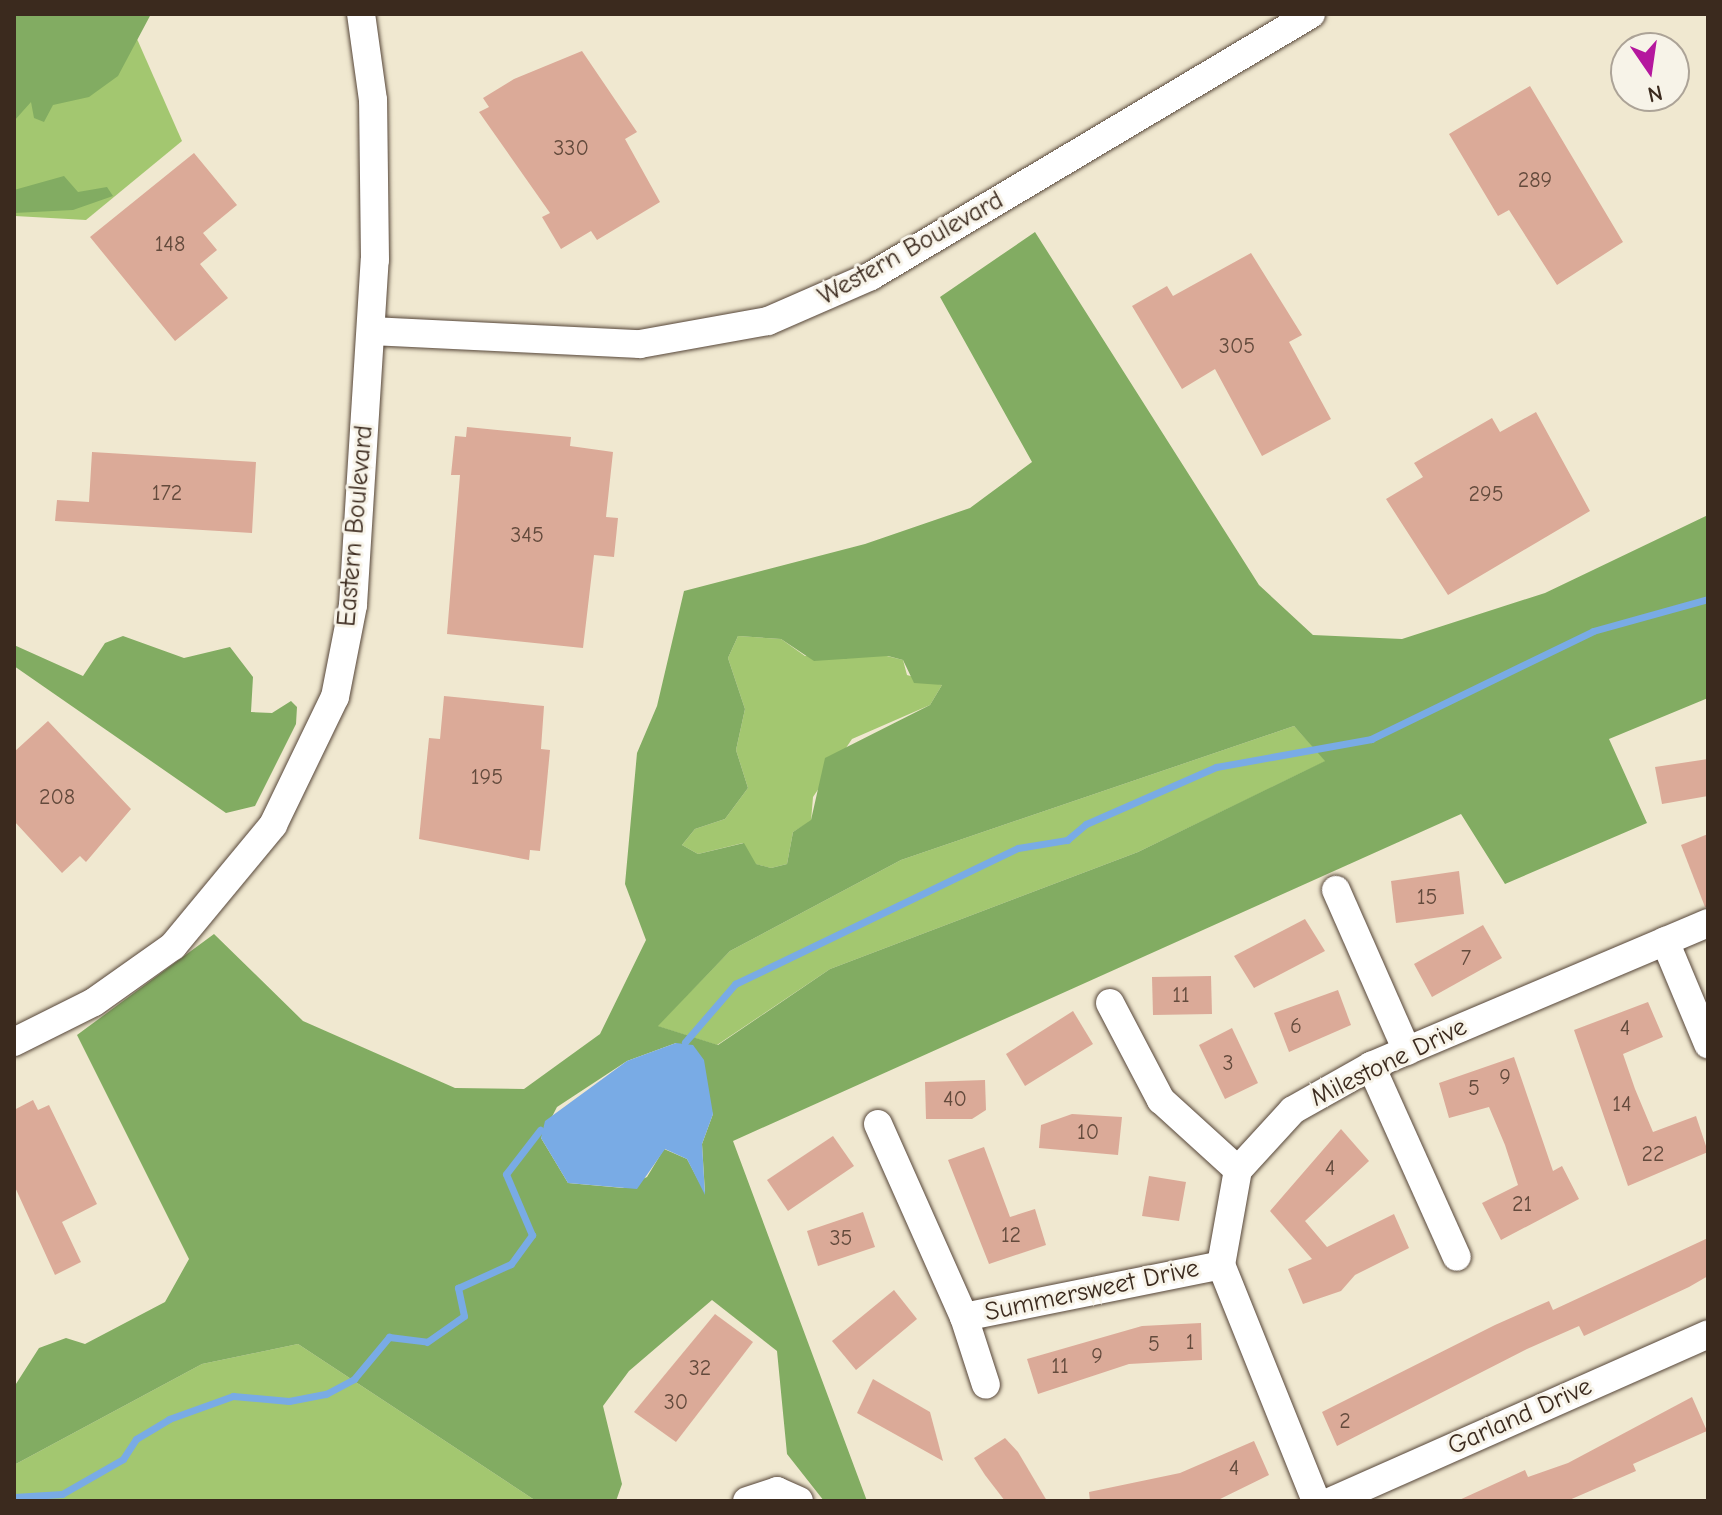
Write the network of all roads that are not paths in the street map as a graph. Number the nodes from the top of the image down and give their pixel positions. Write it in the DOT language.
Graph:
graph roads {
  1 [pos="361,14"];
  2 [pos="1311,14"];
  3 [pos="371,331"];
  4 [pos="1336,890"];
  5 [pos="1708,923"];
  6 [pos="1665,941"];
  7 [pos="1110,1003"];
  8 [pos="14,1042"];
  9 [pos="1708,1044"];
  10 [pos="1407,1051"];
  11 [pos="1371,1066"];
  12 [pos="878,1124"];
  13 [pos="1238,1170"];
  14 [pos="1457,1257"];
  15 [pos="1221,1265"];
  16 [pos="964,1317"];
  17 [pos="1708,1334"];
  18 [pos="986,1385"];
  19 [pos="747,1501"];
  20 [pos="799,1501"];
  21 [pos="1316,1501"];
  22 [pos="1332,1501"];
  1 -- 3 [label="street, Eastern Boulevard"];
  2 -- 3 [label="street, Western Boulevard"];
  3 -- 8 [label="street, Eastern Boulevard"];
  4 -- 10 [label="street"];
  5 -- 6 [label="street, Milestone Drive"];
  6 -- 9 [label="street"];
  6 -- 10 [label="street, Milestone Drive"];
  7 -- 13 [label="street"];
  10 -- 11 [label="street, Milestone Drive"];
  11 -- 13 [label="street, Milestone Drive"];
  11 -- 14 [label="street"];
  12 -- 16 [label="street, Summersweet Drive"];
  13 -- 15 [label="street"];
  15 -- 16 [label="street, Summersweet Drive"];
  15 -- 21 [label="street"];
  16 -- 18 [label="street, Summersweet Drive"];
  17 -- 22 [label="street, Garland Drive"];
  19 -- 20 [label="street"];
}
